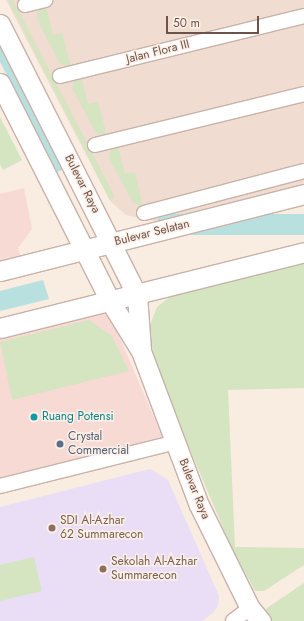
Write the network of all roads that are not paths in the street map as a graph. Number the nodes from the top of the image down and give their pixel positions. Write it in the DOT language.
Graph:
graph roads {
  1 [pos="45,0"];
  2 [pos="25,5"];
  3 [pos="304,16"];
  4 [pos="0,24"];
  5 [pos="60,76"];
  6 [pos="0,83"];
  7 [pos="304,94"];
  8 [pos="95,145"];
  9 [pos="304,171"];
  10 [pos="304,194"];
  11 [pos="144,213"];
  12 [pos="113,243"];
  13 [pos="86,250"];
  14 [pos="304,252"];
  15 [pos="0,271"];
  16 [pos="138,295"];
  17 [pos="110,301"];
  18 [pos="0,328"];
  19 [pos="141,351"];
  20 [pos="176,442"];
  21 [pos="0,486"];
  22 [pos="256,615"];
  23 [pos="233,621"];
  1 -- 2 [label="street"];
  3 -- 5 [label="street, Jalan Flora III"];
  4 -- 12 [label="street, Bulevar Raya"];
  6 -- 13 [label="street, Bulevar Raya"];
  7 -- 8 [label="street"];
  9 -- 11 [label="street"];
  10 -- 12 [label="street, Bulevar Selatan"];
  12 -- 13 [label="street, Bulevar Selatan"];
  12 -- 16 [label="street, Bulevar Raya"];
  13 -- 15 [label="street, Bulevar Selatan"];
  13 -- 17 [label="street, Bulevar Raya"];
  14 -- 16 [label="street"];
  16 -- 17 [label="street"];
  16 -- 19 [label="street, Bulevar Raya"];
  17 -- 18 [label="street"];
  17 -- 19 [label="street, Bulevar Raya"];
  19 -- 20 [label="street, Bulevar Raya"];
  20 -- 21 [label="street"];
  20 -- 22 [label="street, Bulevar Raya"];
  22 -- 23 [label="street"];
}
